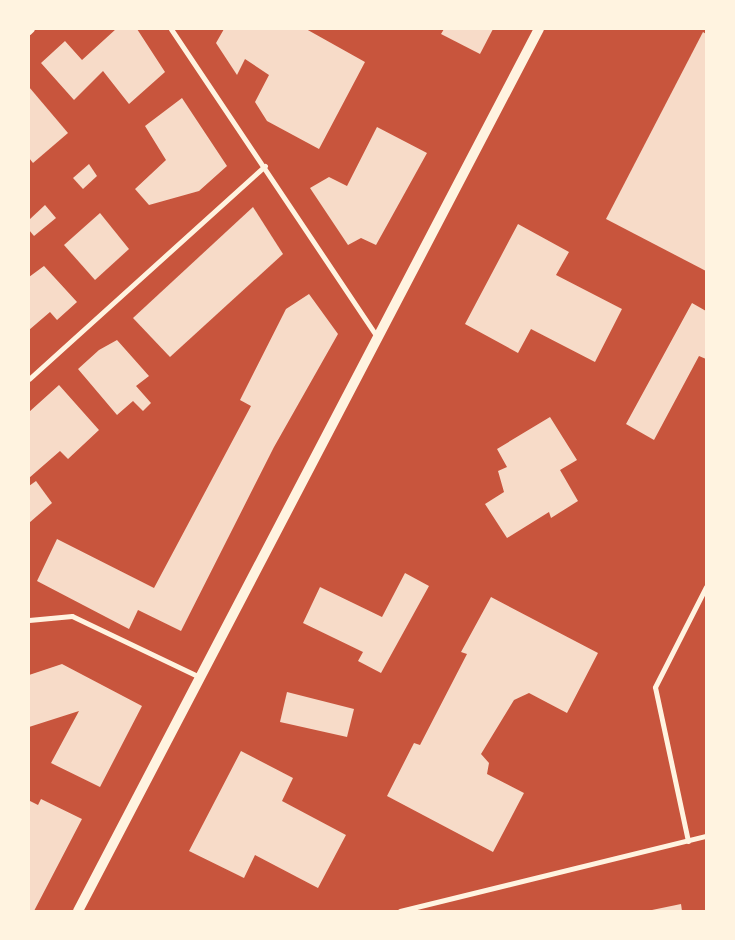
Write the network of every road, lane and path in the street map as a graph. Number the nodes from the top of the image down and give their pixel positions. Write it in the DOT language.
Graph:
graph roads {
  1 [pos="32,29"];
  2 [pos="171,29"];
  3 [pos="539,29"];
  4 [pos="29,32"];
  5 [pos="265,166"];
  6 [pos="378,338"];
  7 [pos="29,379"];
  8 [pos="706,587"];
  9 [pos="29,620"];
  10 [pos="200,677"];
  11 [pos="706,836"];
  12 [pos="688,841"];
  13 [pos="78,911"];
  14 [pos="400,911"];
  1 -- 4 [label="street"];
  2 -- 5 [label="street"];
  3 -- 6 [label="main road"];
  5 -- 6 [label="street"];
  5 -- 7 [label="street"];
  6 -- 10 [label="main road"];
  8 -- 12 [label="street"];
  9 -- 10 [label="street"];
  10 -- 13 [label="main road"];
  11 -- 12 [label="street"];
  12 -- 14 [label="street"];
}
